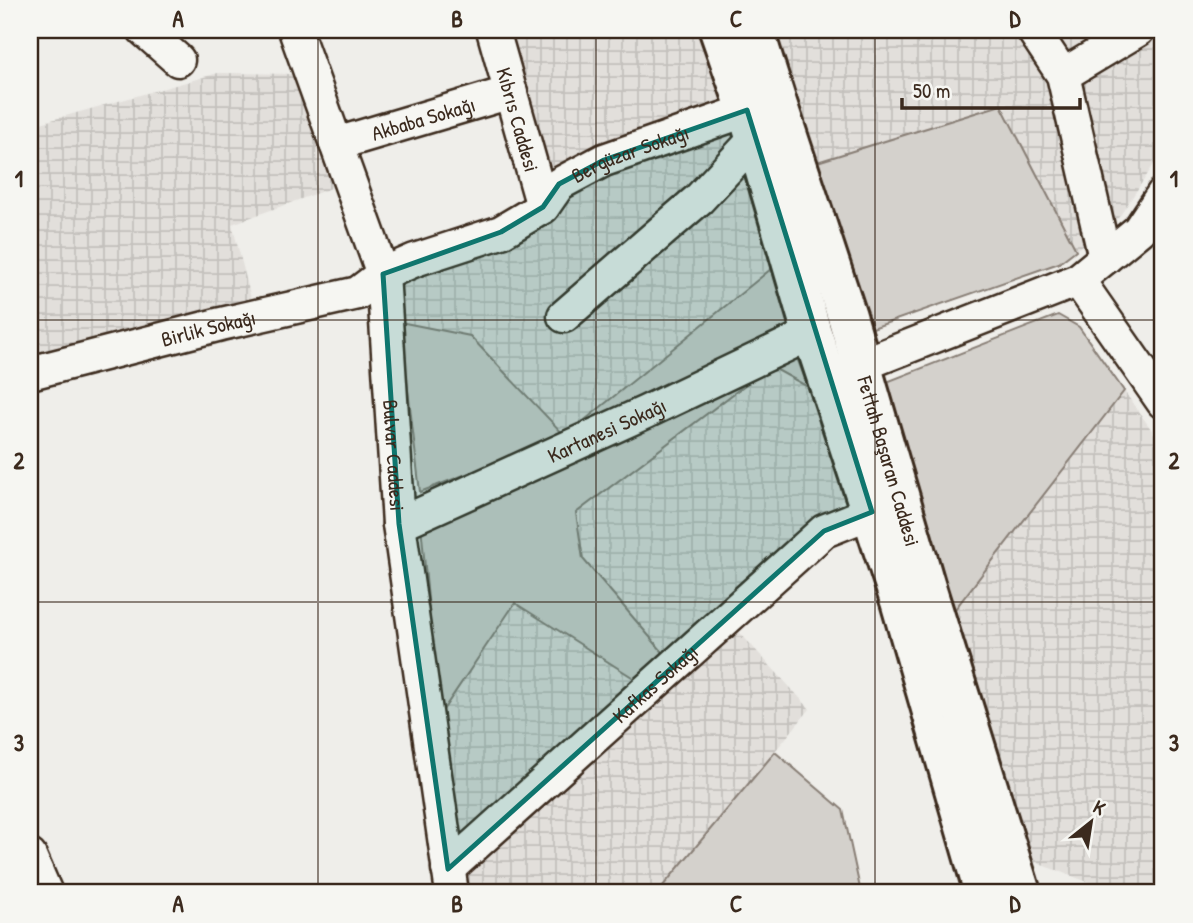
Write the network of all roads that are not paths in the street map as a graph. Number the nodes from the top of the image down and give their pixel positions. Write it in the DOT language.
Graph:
graph roads {
  1 [pos="144,30"];
  2 [pos="295,30"];
  3 [pos="493,30"];
  4 [pos="719,30"];
  5 [pos="754,30"];
  6 [pos="1033,30"];
  7 [pos="1138,30"];
  8 [pos="178,60"];
  9 [pos="1063,75"];
  10 [pos="511,92"];
  11 [pos="759,116"];
  12 [pos="336,144"];
  13 [pos="1163,194"];
  14 [pos="543,207"];
  15 [pos="1105,258"];
  16 [pos="383,274"];
  17 [pos="1078,280"];
  18 [pos="564,316"];
  19 [pos="812,333"];
  20 [pos="862,365"];
  21 [pos="30,373"];
  22 [pos="1163,402"];
  23 [pos="872,512"];
  24 [pos="399,524"];
  25 [pos="30,856"];
  26 [pos="450,881"];
  27 [pos="46,893"];
  28 [pos="984,893"];
  29 [pos="1021,893"];
  1 -- 8 [label="street"];
  2 -- 12 [label="street, Bulvar Caddesi"];
  3 -- 10 [label="street, Kıbrıs Caddesi"];
  4 -- 11 [label="main road, Fettah Başaran Caddesi"];
  5 -- 11 [label="main road, Fettah Başaran Caddesi"];
  6 -- 9 [label="street"];
  7 -- 9 [label="street"];
  9 -- 15 [label="street"];
  10 -- 12 [label="street, Akbaba Sokağı"];
  10 -- 14 [label="street, Kıbrıs Caddesi"];
  11 -- 14 [label="street, Bergüzar Sokağı"];
  11 -- 18 [label="street"];
  11 -- 19 [label="main road, Fettah Başaran Caddesi"];
  11 -- 20 [label="main road, Fettah Başaran Caddesi"];
  12 -- 16 [label="street, Bulvar Caddesi"];
  13 -- 15 [label="street"];
  14 -- 16 [label="street, Bergüzar Sokağı"];
  15 -- 17 [label="street"];
  16 -- 21 [label="street, Birlik Sokağı"];
  16 -- 24 [label="street, Bulvar Caddesi"];
  17 -- 20 [label="street"];
  17 -- 22 [label="street"];
  19 -- 23 [label="main road, Fettah Başaran Caddesi"];
  19 -- 24 [label="street, Kartanesi Sokağı"];
  20 -- 29 [label="main road, Fettah Başaran Caddesi"];
  23 -- 26 [label="street, Kafkas Sokağı"];
  23 -- 28 [label="main road, Fettah Başaran Caddesi"];
  24 -- 26 [label="street, Bulvar Caddesi"];
  25 -- 27 [label="street"];
}
